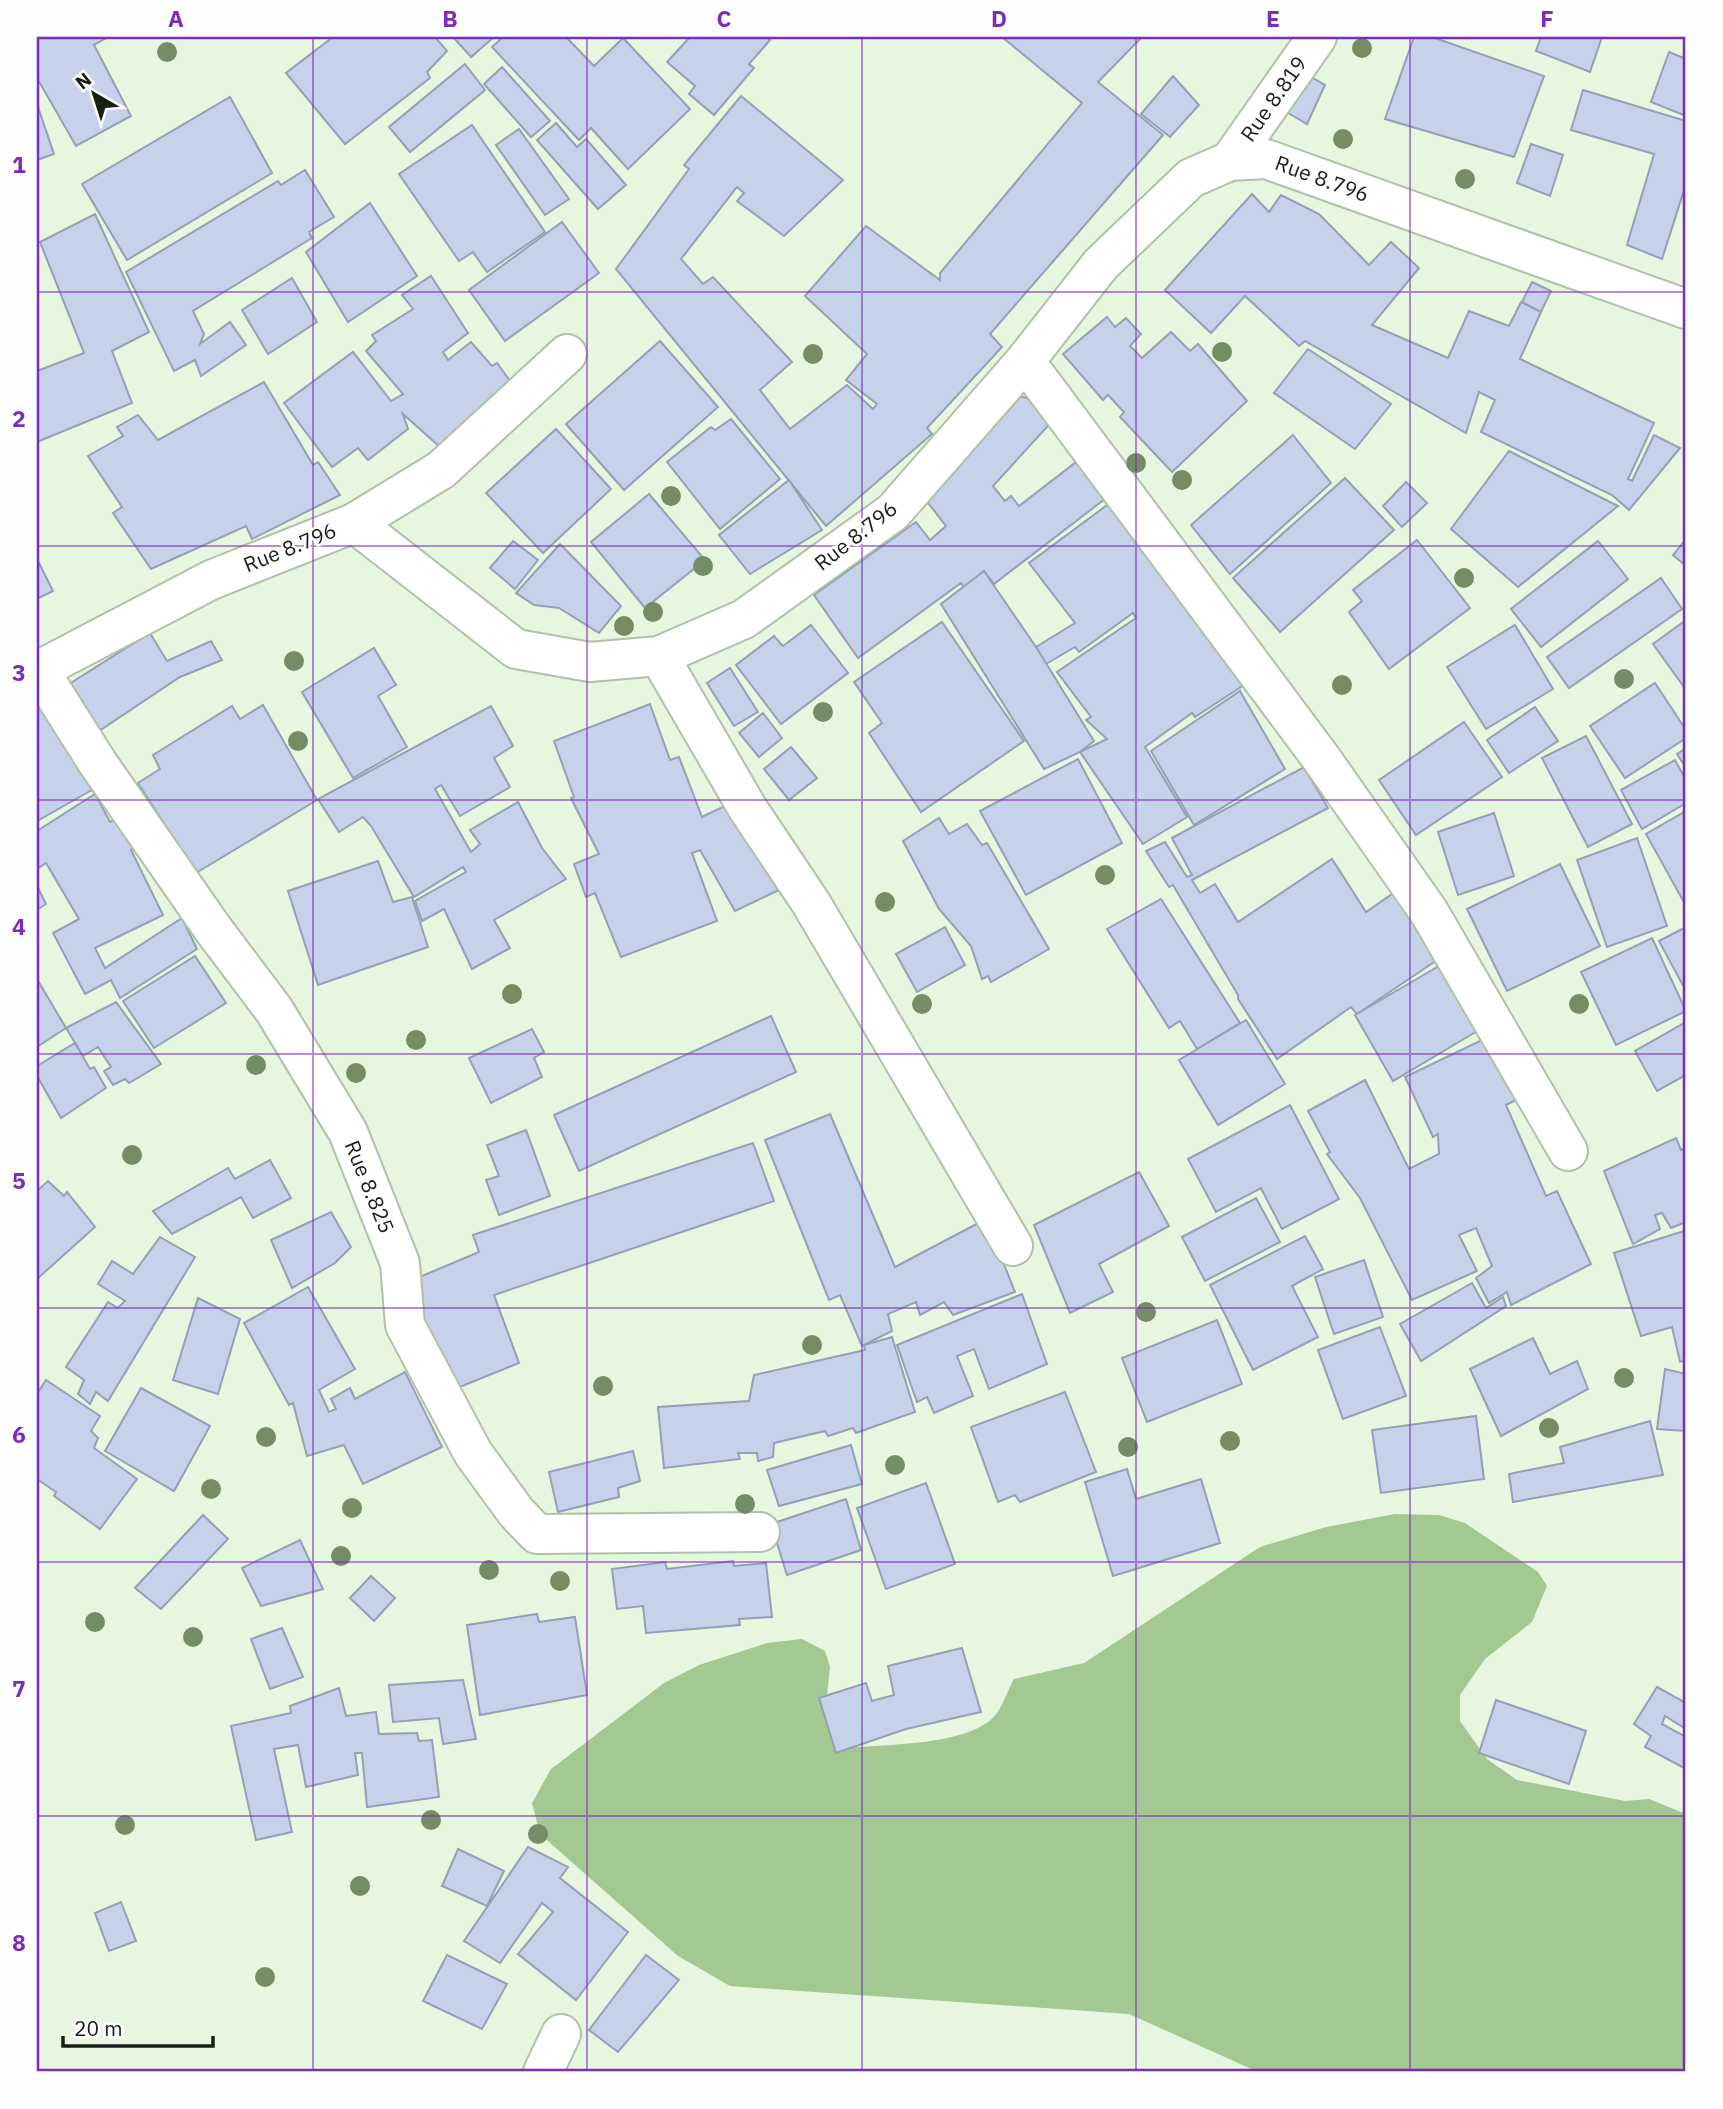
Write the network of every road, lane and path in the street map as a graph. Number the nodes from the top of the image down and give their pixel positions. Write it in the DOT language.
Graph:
graph roads {
  1 [pos="1317,37"];
  2 [pos="1230,161"];
  3 [pos="1686,309"];
  4 [pos="567,354"];
  5 [pos="1025,360"];
  6 [pos="354,523"];
  7 [pos="660,656"];
  8 [pos="38,671"];
  9 [pos="1568,1151"];
  10 [pos="1013,1246"];
  11 [pos="760,1532"];
  12 [pos="561,2034"];
  13 [pos="543,2072"];
  1 -- 2 [label="street, Rue 8.819"];
  2 -- 3 [label="street, Rue 8.796"];
  2 -- 5 [label="street, Rue 8.796"];
  4 -- 6 [label="street"];
  5 -- 7 [label="street, Rue 8.796"];
  5 -- 9 [label="street"];
  6 -- 7 [label="street, Rue 8.796"];
  6 -- 8 [label="street, Rue 8.796"];
  7 -- 10 [label="street"];
  8 -- 11 [label="street, Rue 8.825"];
  12 -- 13 [label="street"];
}
